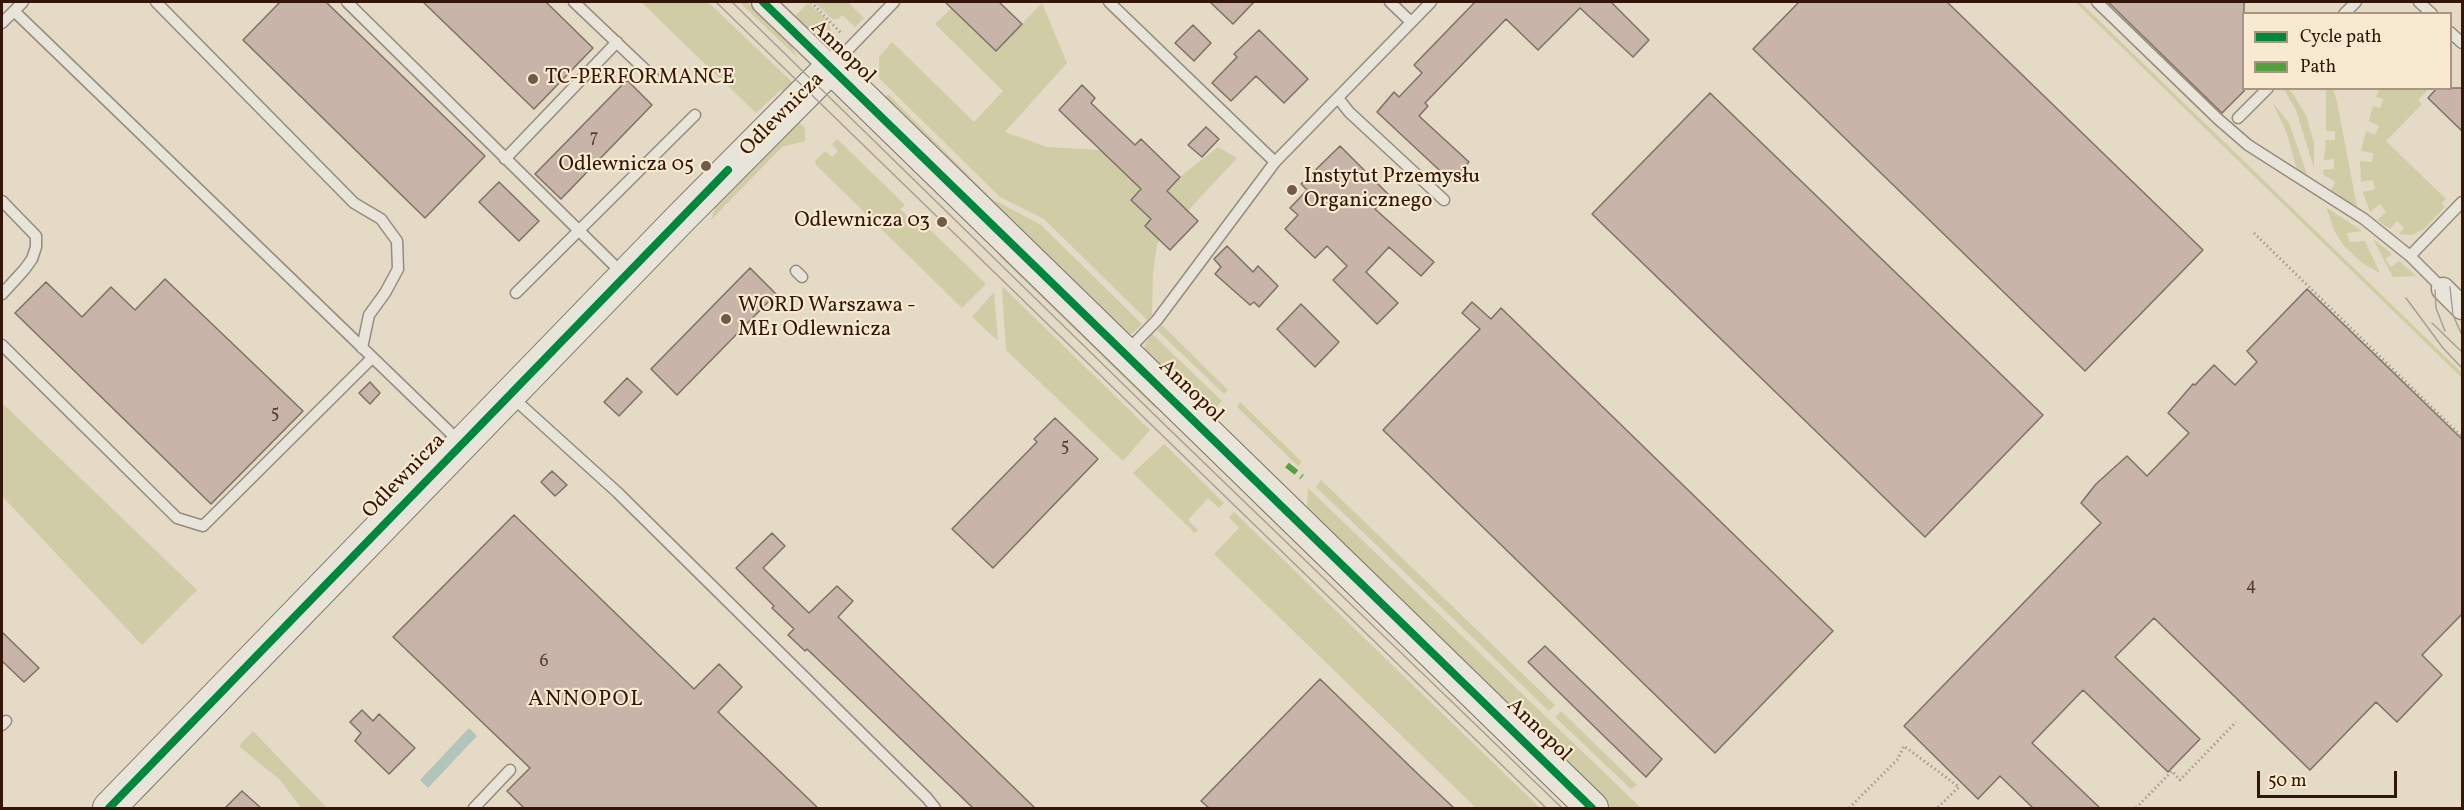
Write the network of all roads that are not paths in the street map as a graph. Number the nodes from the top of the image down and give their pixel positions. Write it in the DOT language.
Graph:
graph roads {
  1 [pos="22,2"];
  2 [pos="156,2"];
  3 [pos="347,2"];
  4 [pos="574,2"];
  5 [pos="763,2"];
  6 [pos="894,2"];
  7 [pos="1108,2"];
  8 [pos="1390,2"];
  9 [pos="1431,2"];
  10 [pos="2097,2"];
  11 [pos="14,11"];
  12 [pos="1411,22"];
  13 [pos="2,23"];
  14 [pos="617,42"];
  15 [pos="831,67"];
  16 [pos="654,78"];
  17 [pos="2266,90"];
  18 [pos="1338,98"];
  19 [pos="695,115"];
  20 [pos="2238,118"];
  21 [pos="505,159"];
  22 [pos="1275,162"];
  23 [pos="1443,200"];
  24 [pos="2,201"];
  25 [pos="2463,202"];
  26 [pos="579,231"];
  27 [pos="2410,256"];
  28 [pos="625,276"];
  29 [pos="2443,289"];
  30 [pos="516,293"];
  31 [pos="2,294"];
  32 [pos="2463,308"];
  33 [pos="2,345"];
  34 [pos="363,348"];
  35 [pos="1124,353"];
  36 [pos="372,358"];
  37 [pos="510,395"];
  38 [pos="462,444"];
  39 [pos="510,770"];
  40 [pos="108,808"];
  41 [pos="474,808"];
  42 [pos="935,808"];
  43 [pos="1592,808"];
  1 -- 11 [label="lane"];
  2 -- 34 [label="lane"];
  3 -- 21 [label="lane"];
  4 -- 14 [label="lane"];
  5 -- 15 [label="street, Annopol"];
  6 -- 15 [label="lane"];
  7 -- 22 [label="lane"];
  8 -- 12 [label="lane"];
  9 -- 12 [label="lane"];
  10 -- 27 [label="lane"];
  11 -- 13 [label="lane"];
  11 -- 34 [label="lane"];
  12 -- 18 [label="lane"];
  14 -- 16 [label="lane"];
  14 -- 21 [label="lane"];
  15 -- 28 [label="street, Odlewnicza"];
  15 -- 35 [label="street, Annopol"];
  17 -- 20 [label="lane"];
  18 -- 22 [label="lane"];
  18 -- 23 [label="lane"];
  19 -- 26 [label="lane"];
  21 -- 26 [label="lane"];
  22 -- 35 [label="lane"];
  24 -- 31 [label="lane"];
  25 -- 27 [label="lane"];
  26 -- 28 [label="lane"];
  26 -- 30 [label="lane"];
  27 -- 29 [label="lane"];
  28 -- 37 [label="street, Odlewnicza"];
  29 -- 32 [label="street"];
  33 -- 36 [label="lane"];
  34 -- 36 [label="lane"];
  35 -- 43 [label="street, Annopol"];
  36 -- 38 [label="lane"];
  37 -- 38 [label="street, Odlewnicza"];
  37 -- 42 [label="lane"];
  38 -- 40 [label="street, Odlewnicza"];
  39 -- 41 [label="lane"];
}
